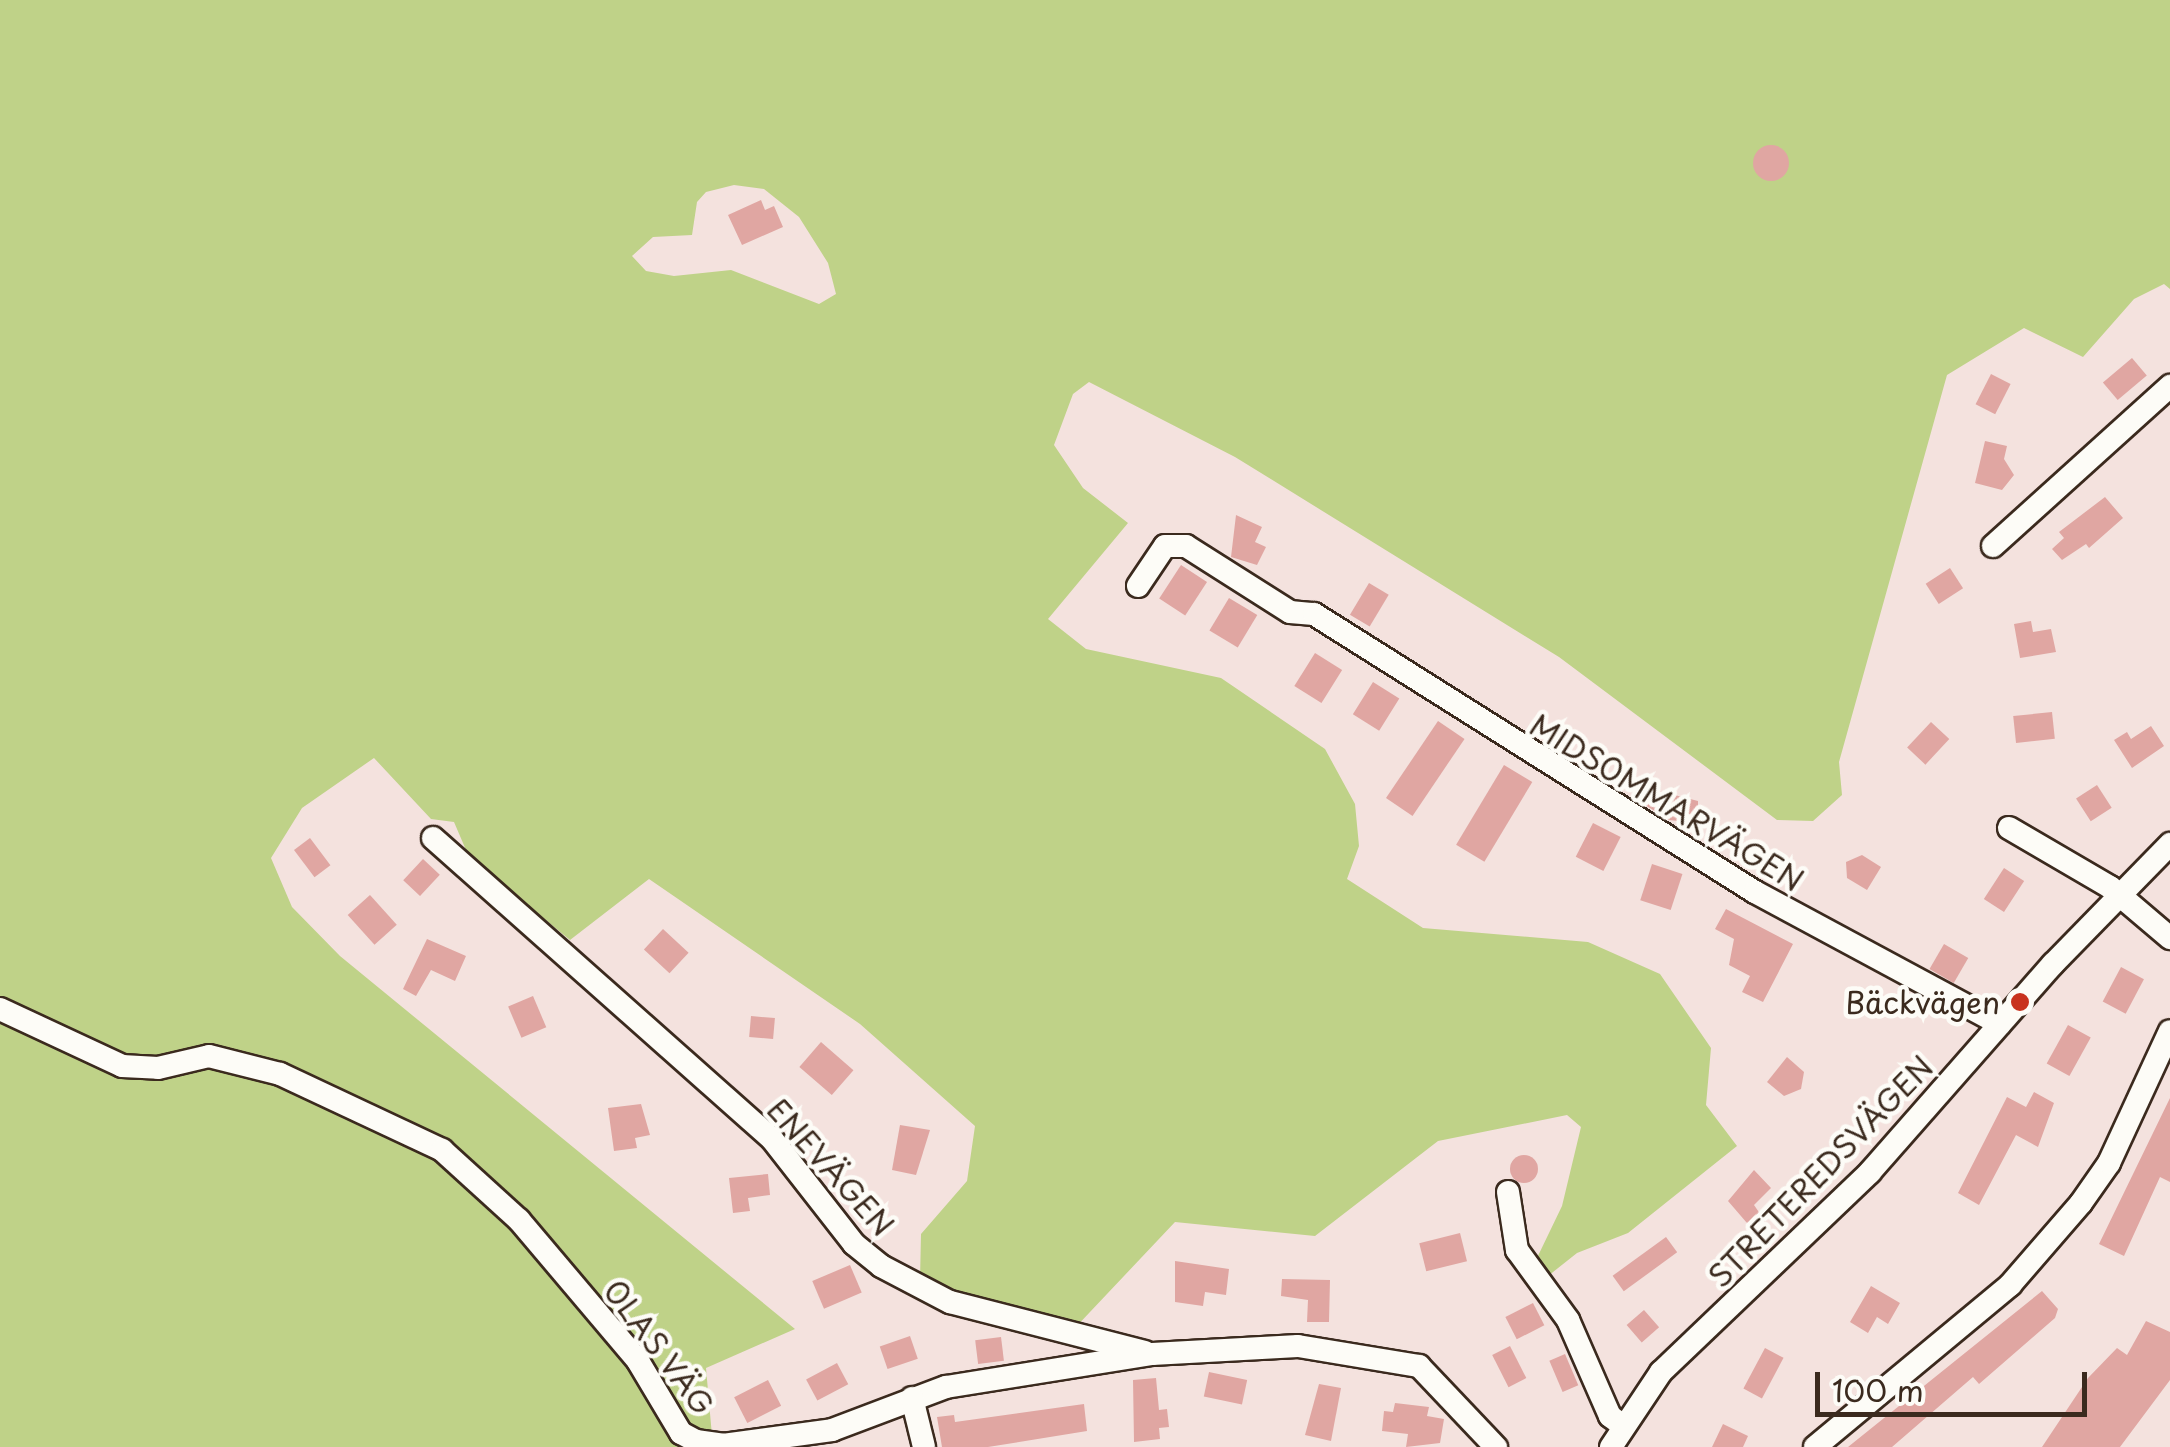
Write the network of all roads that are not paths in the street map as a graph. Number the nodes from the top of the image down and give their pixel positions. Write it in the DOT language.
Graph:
graph roads {
  1 [pos="2170,386"];
  2 [pos="1993,546"];
  3 [pos="1138,586"];
  4 [pos="2009,828"];
  5 [pos="433,838"];
  6 [pos="2170,844"];
  7 [pos="2121,897"];
  8 [pos="2170,938"];
  9 [pos="0,1009"];
  10 [pos="2000,1024"];
  11 [pos="2170,1031"];
  12 [pos="1508,1192"];
  13 [pos="1152,1354"];
  14 [pos="912,1398"];
  15 [pos="1622,1424"];
  16 [pos="924,1447"];
  17 [pos="1496,1447"];
  18 [pos="1611,1447"];
  19 [pos="1816,1447"];
  1 -- 2 [label="street"];
  3 -- 10 [label="street, MIDSOMMARVÄGEN"];
  4 -- 7 [label="street"];
  5 -- 13 [label="street, ENEVÄGEN"];
  6 -- 7 [label="street, STRETEREDSVÄGEN"];
  7 -- 8 [label="street"];
  7 -- 10 [label="street, STRETEREDSVÄGEN"];
  9 -- 14 [label="street, OLAS VÄG"];
  10 -- 15 [label="street, STRETEREDSVÄGEN"];
  11 -- 19 [label="street"];
  12 -- 15 [label="street"];
  13 -- 14 [label="street, OLAS VÄG"];
  13 -- 17 [label="street, OLAS VÄG"];
  14 -- 16 [label="street"];
  15 -- 18 [label="street, STRETEREDSVÄGEN"];
}
